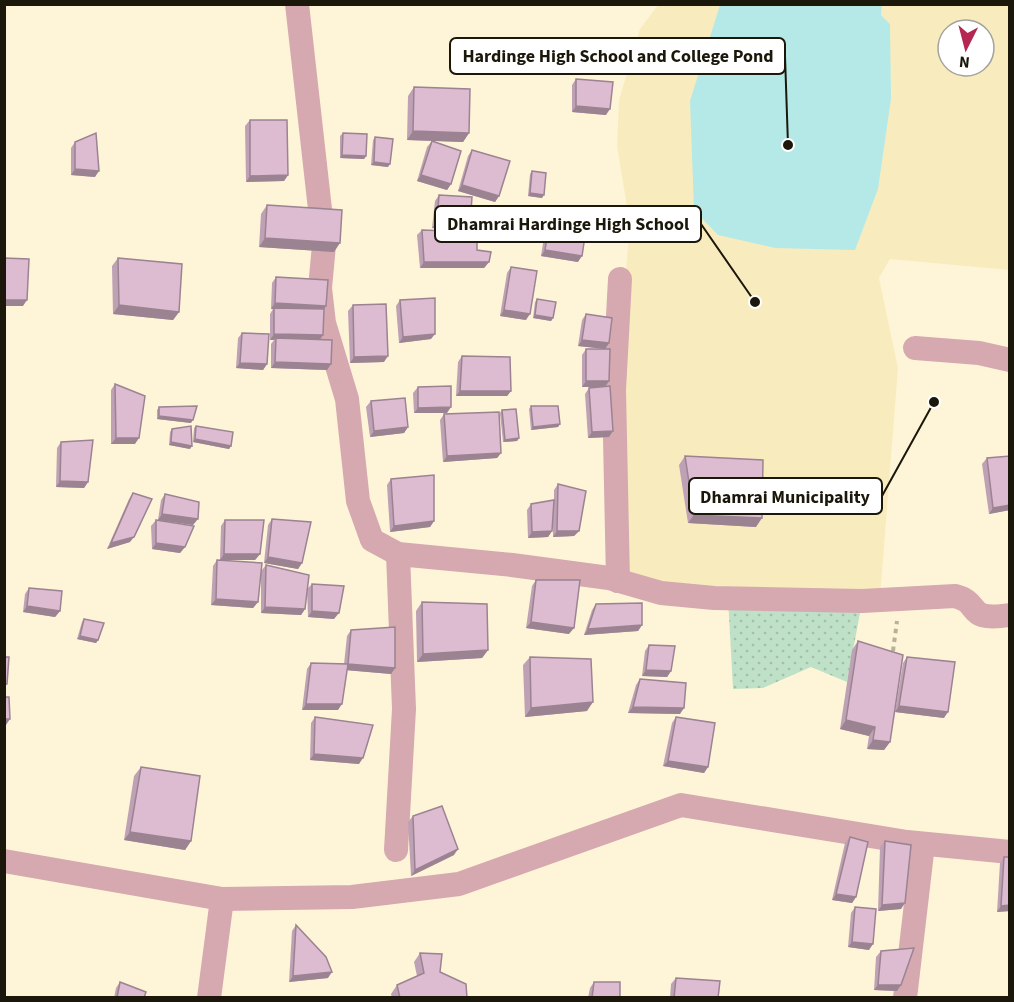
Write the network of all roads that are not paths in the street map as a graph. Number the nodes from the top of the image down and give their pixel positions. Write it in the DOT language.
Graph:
graph roads {
  1 [pos="297,4"];
  2 [pos="620,279"];
  3 [pos="915,348"];
  4 [pos="1010,360"];
  5 [pos="398,554"];
  6 [pos="618,581"];
  7 [pos="1010,615"];
  8 [pos="923,844"];
  9 [pos="396,850"];
  10 [pos="1010,852"];
  11 [pos="4,861"];
  12 [pos="222,899"];
  13 [pos="209,998"];
  14 [pos="905,998"];
  1 -- 5 [label="street"];
  2 -- 6 [label="street"];
  3 -- 4 [label="street"];
  5 -- 6 [label="street"];
  5 -- 9 [label="street"];
  6 -- 7 [label="street"];
  8 -- 10 [label="street"];
  8 -- 12 [label="street"];
  8 -- 14 [label="street"];
  11 -- 12 [label="street"];
  12 -- 13 [label="street"];
}
